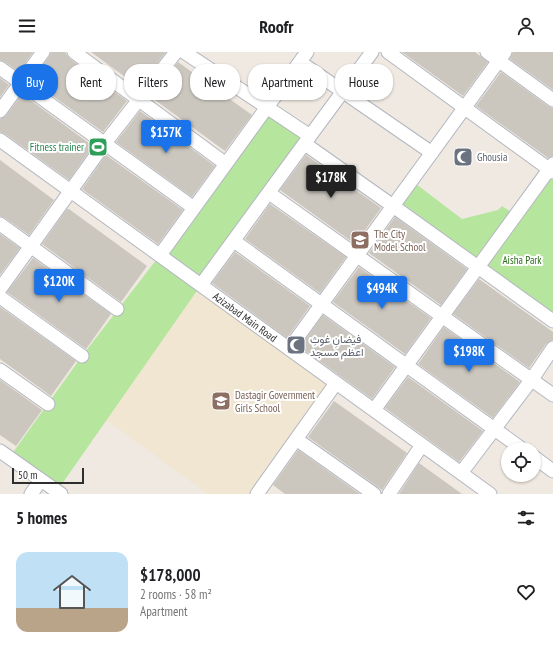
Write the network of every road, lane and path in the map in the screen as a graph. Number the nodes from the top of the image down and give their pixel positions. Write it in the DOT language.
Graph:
graph roads {
  1 [pos="43,52"];
  2 [pos="74,52"];
  3 [pos="176,52"];
  4 [pos="184,52"];
  5 [pos="372,52"];
  6 [pos="388,52"];
  7 [pos="487,52"];
  8 [pos="502,56"];
  9 [pos="304,57"];
  10 [pos="34,64"];
  11 [pos="167,64"];
  12 [pos="363,64"];
  13 [pos="0,68"];
  14 [pos="12,77"];
  15 [pos="335,85"];
  16 [pos="124,88"];
  17 [pos="12,95"];
  18 [pos="45,100"];
  19 [pos="140,100"];
  20 [pos="337,100"];
  21 [pos="355,100"];
  22 [pos="553,100"];
  23 [pos="268,107"];
  24 [pos="465,108"];
  25 [pos="0,112"];
  26 [pos="0,140"];
  27 [pos="307,140"];
  28 [pos="105,143"];
  29 [pos="432,153"];
  30 [pos="226,164"];
  31 [pos="552,168"];
  32 [pos="71,191"];
  33 [pos="269,193"];
  34 [pos="393,206"];
  35 [pos="194,208"];
  36 [pos="0,224"];
  37 [pos="234,241"];
  38 [pos="31,247"];
  39 [pos="160,255"];
  40 [pos="356,256"];
  41 [pos="478,267"];
  42 [pos="201,285"];
  43 [pos="0,289"];
  44 [pos="0,298"];
  45 [pos="322,304"];
  46 [pos="117,309"];
  47 [pos="442,317"];
  48 [pos="553,321"];
  49 [pos="553,348"];
  50 [pos="289,349"];
  51 [pos="82,356"];
  52 [pos="407,366"];
  53 [pos="0,370"];
  54 [pos="532,380"];
  55 [pos="336,383"];
  56 [pos="553,395"];
  57 [pos="48,404"];
  58 [pos="374,410"];
  59 [pos="494,428"];
  60 [pos="296,439"];
  61 [pos="513,442"];
  62 [pos="422,445"];
  63 [pos="0,451"];
  64 [pos="541,462"];
  65 [pos="553,471"];
  66 [pos="461,473"];
  67 [pos="41,480"];
  68 [pos="263,492"];
  69 [pos="31,494"];
  70 [pos="61,494"];
  71 [pos="374,494"];
  72 [pos="389,494"];
  73 [pos="490,494"];
  1 -- 10 [label="street"];
  2 -- 16 [label="street"];
  3 -- 11 [label="street"];
  4 -- 23 [label="street"];
  5 -- 12 [label="street"];
  6 -- 24 [label="street"];
  7 -- 8 [label="street"];
  8 -- 22 [label="street"];
  8 -- 24 [label="street"];
  9 -- 15 [label="street"];
  9 -- 23 [label="street"];
  13 -- 14 [label="street"];
  17 -- 25 [label="street"];
  18 -- 28 [label="street"];
  19 -- 28 [label="street"];
  19 -- 30 [label="street"];
  20 -- 27 [label="street"];
  21 -- 29 [label="street"];
  23 -- 27 [label="street"];
  23 -- 30 [label="street"];
  24 -- 29 [label="street"];
  24 -- 31 [label="street"];
  26 -- 32 [label="street, Azizabad Main Road"];
  27 -- 33 [label="street"];
  27 -- 34 [label="street"];
  28 -- 32 [label="street"];
  28 -- 35 [label="street"];
  29 -- 34 [label="street"];
  30 -- 35 [label="street"];
  31 -- 41 [label="street"];
  32 -- 38 [label="street"];
  32 -- 39 [label="street, Azizabad Main Road"];
  33 -- 37 [label="street"];
  33 -- 40 [label="street"];
  34 -- 40 [label="street"];
  34 -- 41 [label="street"];
  35 -- 39 [label="street"];
  36 -- 38 [label="street"];
  37 -- 42 [label="street"];
  37 -- 45 [label="street"];
  38 -- 43 [label="street"];
  38 -- 46 [label="street"];
  39 -- 42 [label="street, Azizabad Main Road"];
  40 -- 45 [label="street"];
  40 -- 47 [label="street"];
  41 -- 47 [label="street"];
  41 -- 48 [label="street"];
  42 -- 50 [label="street, Azizabad Main Road"];
  44 -- 51 [label="street"];
  45 -- 50 [label="street"];
  45 -- 52 [label="street"];
  47 -- 52 [label="street"];
  47 -- 54 [label="street"];
  49 -- 54 [label="street"];
  50 -- 55 [label="street, Azizabad Main Road"];
  52 -- 58 [label="street"];
  52 -- 59 [label="street"];
  53 -- 57 [label="street"];
  54 -- 56 [label="street"];
  54 -- 59 [label="street"];
  55 -- 58 [label="street, Azizabad Main Road"];
  55 -- 60 [label="street"];
  58 -- 62 [label="street, Azizabad Main Road"];
  59 -- 61 [label="street"];
  59 -- 66 [label="street"];
  60 -- 68 [label="street"];
  60 -- 71 [label="street"];
  62 -- 66 [label="street, Azizabad Main Road"];
  62 -- 72 [label="street"];
  63 -- 67 [label="street"];
  64 -- 65 [label="street"];
  66 -- 73 [label="street, Azizabad Main Road"];
  67 -- 69 [label="street"];
  67 -- 70 [label="street"];
}
